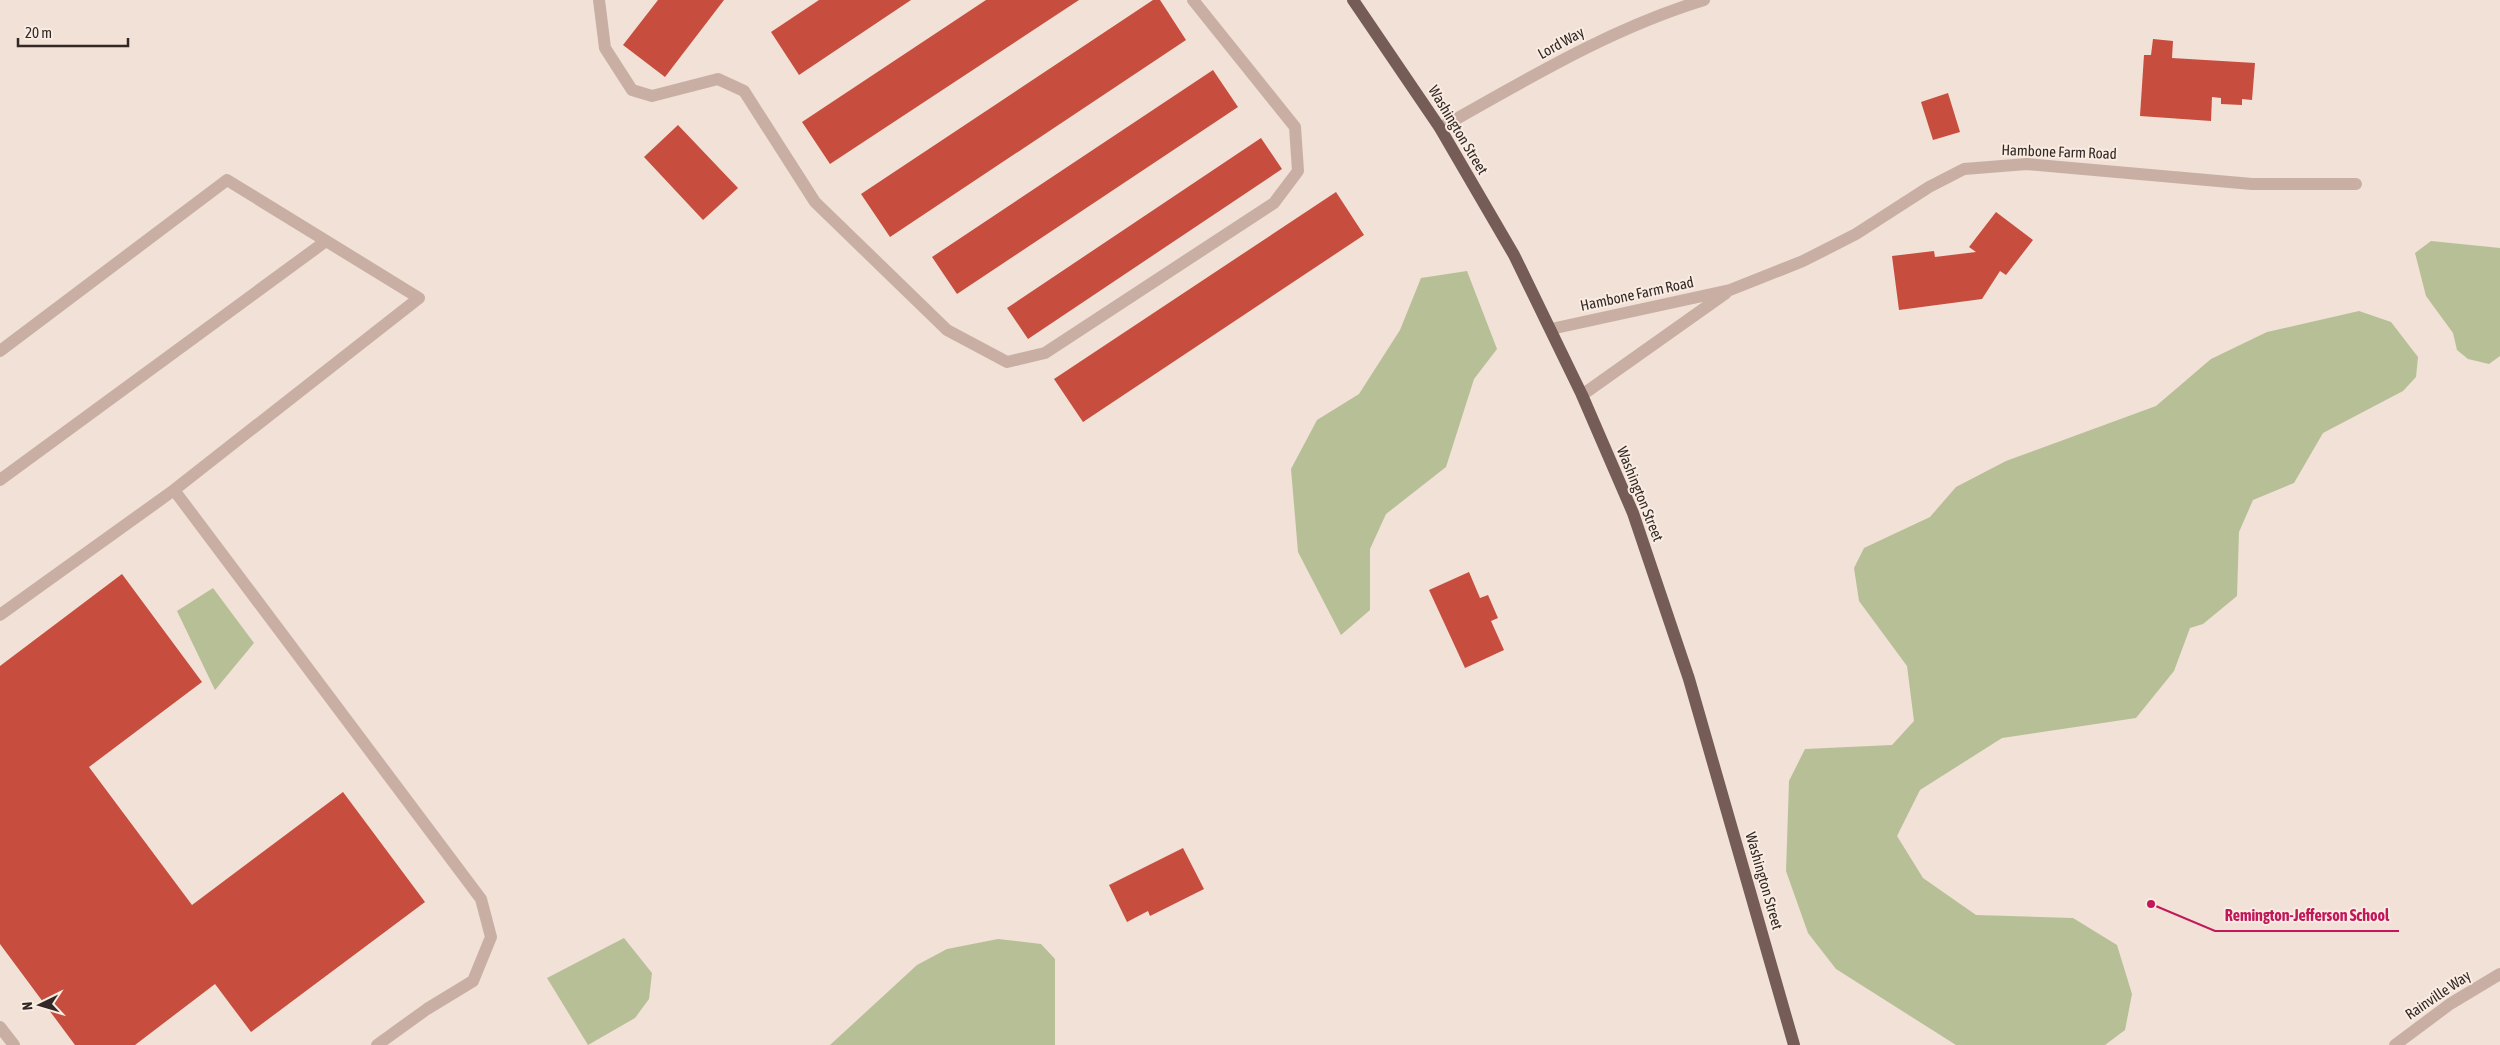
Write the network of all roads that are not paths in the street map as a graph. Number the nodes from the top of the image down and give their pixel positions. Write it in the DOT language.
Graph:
graph roads {
  1 [pos="599,0"];
  2 [pos="1193,0"];
  3 [pos="1353,0"];
  4 [pos="1704,0"];
  5 [pos="1440,128"];
  6 [pos="2356,184"];
  7 [pos="326,241"];
  8 [pos="1730,290"];
  9 [pos="1551,329"];
  10 [pos="0,351"];
  11 [pos="1582,395"];
  12 [pos="0,480"];
  13 [pos="174,490"];
  14 [pos="0,615"];
  15 [pos="2500,974"];
  16 [pos="0,1027"];
  17 [pos="14,1045"];
  18 [pos="377,1045"];
  19 [pos="1794,1045"];
  20 [pos="2395,1045"];
  1 -- 2 [label="street"];
  3 -- 5 [label="main road, Washington Street"];
  4 -- 5 [label="street, Lord Way"];
  5 -- 9 [label="main road, Washington Street"];
  6 -- 8 [label="street, Hambone Farm Road"];
  7 -- 10 [label="street"];
  7 -- 12 [label="street"];
  7 -- 13 [label="street"];
  8 -- 9 [label="street, Hambone Farm Road"];
  8 -- 11 [label="street, Hambone Farm Road"];
  9 -- 11 [label="main road, Washington Street"];
  11 -- 19 [label="main road, Washington Street"];
  13 -- 14 [label="street"];
  13 -- 18 [label="street"];
  15 -- 20 [label="street, Rainville Way"];
  16 -- 17 [label="street"];
}
